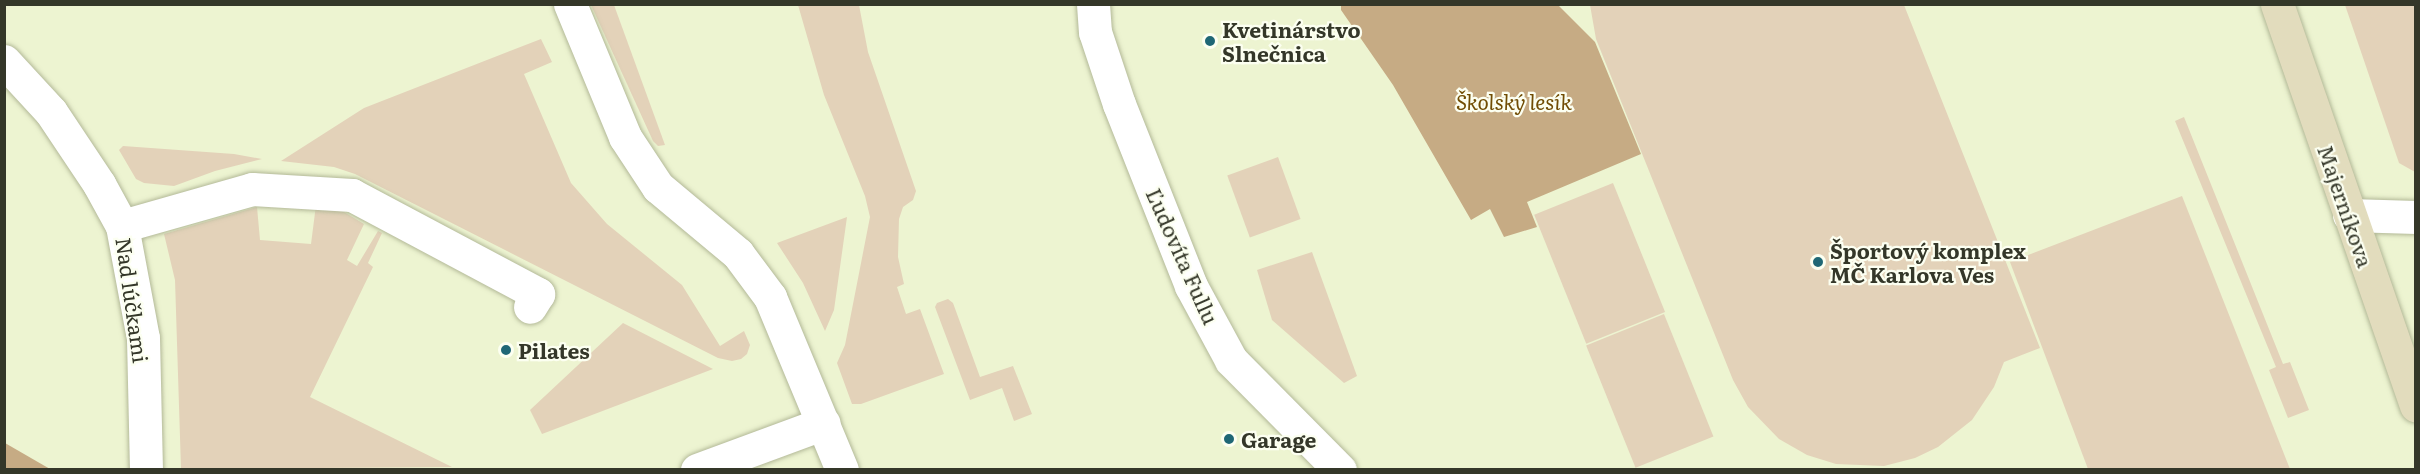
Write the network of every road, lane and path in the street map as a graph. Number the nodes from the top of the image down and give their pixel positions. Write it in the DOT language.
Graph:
graph roads {
  1 [pos="570,4"];
  2 [pos="1093,4"];
  3 [pos="2277,4"];
  4 [pos="4,61"];
  5 [pos="2349,215"];
  6 [pos="2415,217"];
  7 [pos="122,226"];
  8 [pos="530,307"];
  9 [pos="2415,406"];
  10 [pos="824,423"];
  11 [pos="146,470"];
  12 [pos="697,470"];
  13 [pos="842,470"];
  14 [pos="1340,470"];
  1 -- 10 [label="street"];
  2 -- 14 [label="street, Ľudovíta Fullu"];
  3 -- 5 [label="street, Majerníkova"];
  4 -- 7 [label="street, Nad lúčkami"];
  5 -- 6 [label="street"];
  5 -- 9 [label="street, Majerníkova"];
  7 -- 8 [label="street"];
  7 -- 11 [label="street, Nad lúčkami"];
  10 -- 12 [label="street"];
  10 -- 13 [label="street"];
}
